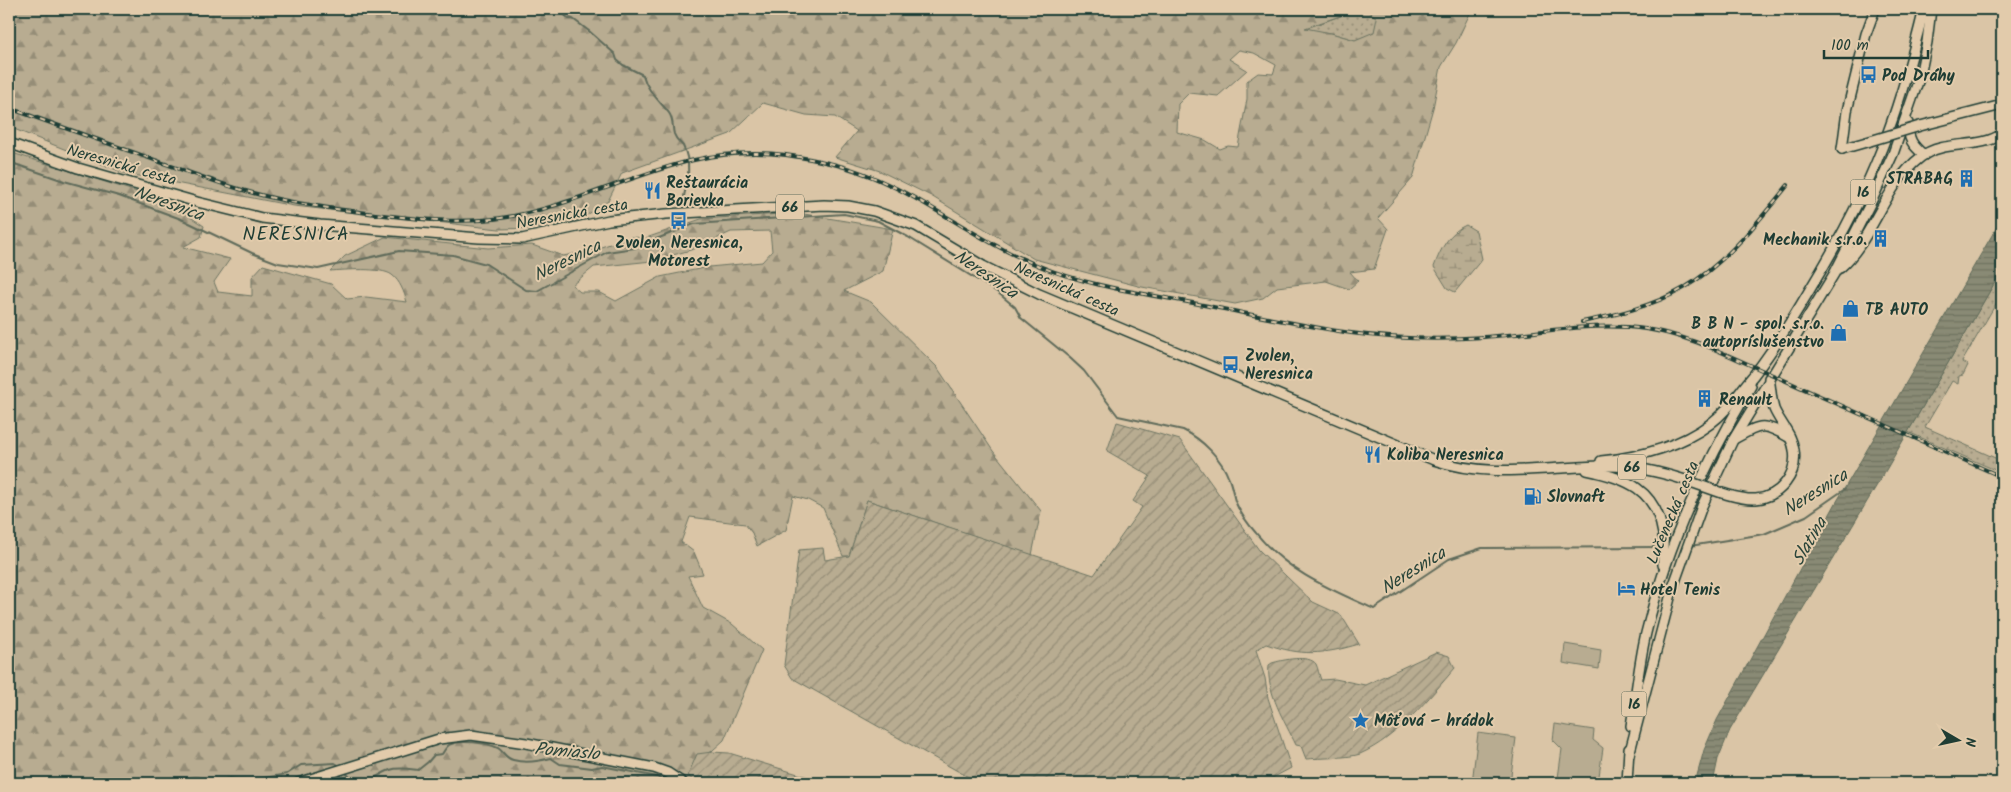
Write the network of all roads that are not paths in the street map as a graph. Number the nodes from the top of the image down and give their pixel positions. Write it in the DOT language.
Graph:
graph roads {
  1 [pos="1875,9"];
  2 [pos="1919,9"];
  3 [pos="1924,9"];
  4 [pos="1931,9"];
  5 [pos="1918,34"];
  6 [pos="2002,105"];
  7 [pos="1909,109"];
  8 [pos="2002,134"];
  9 [pos="9,143"];
  10 [pos="1924,154"];
  11 [pos="1834,274"];
  12 [pos="1771,353"];
  13 [pos="1769,378"];
  14 [pos="1790,439"];
  15 [pos="1733,440"];
  16 [pos="1577,468"];
  17 [pos="1665,558"];
  18 [pos="1629,755"];
  19 [pos="298,783"];
  20 [pos="683,783"];
  21 [pos="1627,783"];
  1 -- 6 [label="main road, bridge"];
  2 -- 5 [label="main road"];
  3 -- 5 [label="main road, 16"];
  4 -- 7 [label="main road, 16"];
  5 -- 12 [label="main road, 16"];
  7 -- 10 [label="main road"];
  7 -- 11 [label="main road, 16"];
  8 -- 10 [label="main road"];
  9 -- 16 [label="main road, Neresnická cesta / 66"];
  10 -- 11 [label="main road"];
  11 -- 13 [label="main road, 16"];
  12 -- 16 [label="main road"];
  12 -- 17 [label="main road, Lučenecká cesta / 16"];
  13 -- 14 [label="main road"];
  13 -- 15 [label="main road, Lučenecká cesta / 16"];
  14 -- 15 [label="main road"];
  14 -- 16 [label="main road, 66, bridge"];
  15 -- 18 [label="main road, Lučenecká cesta / 16"];
  16 -- 17 [label="main road"];
  17 -- 18 [label="main road, Lučenecká cesta / 16"];
  18 -- 21 [label="main road, Lučenecká cesta / 16"];
  19 -- 20 [label="main road"];
}
